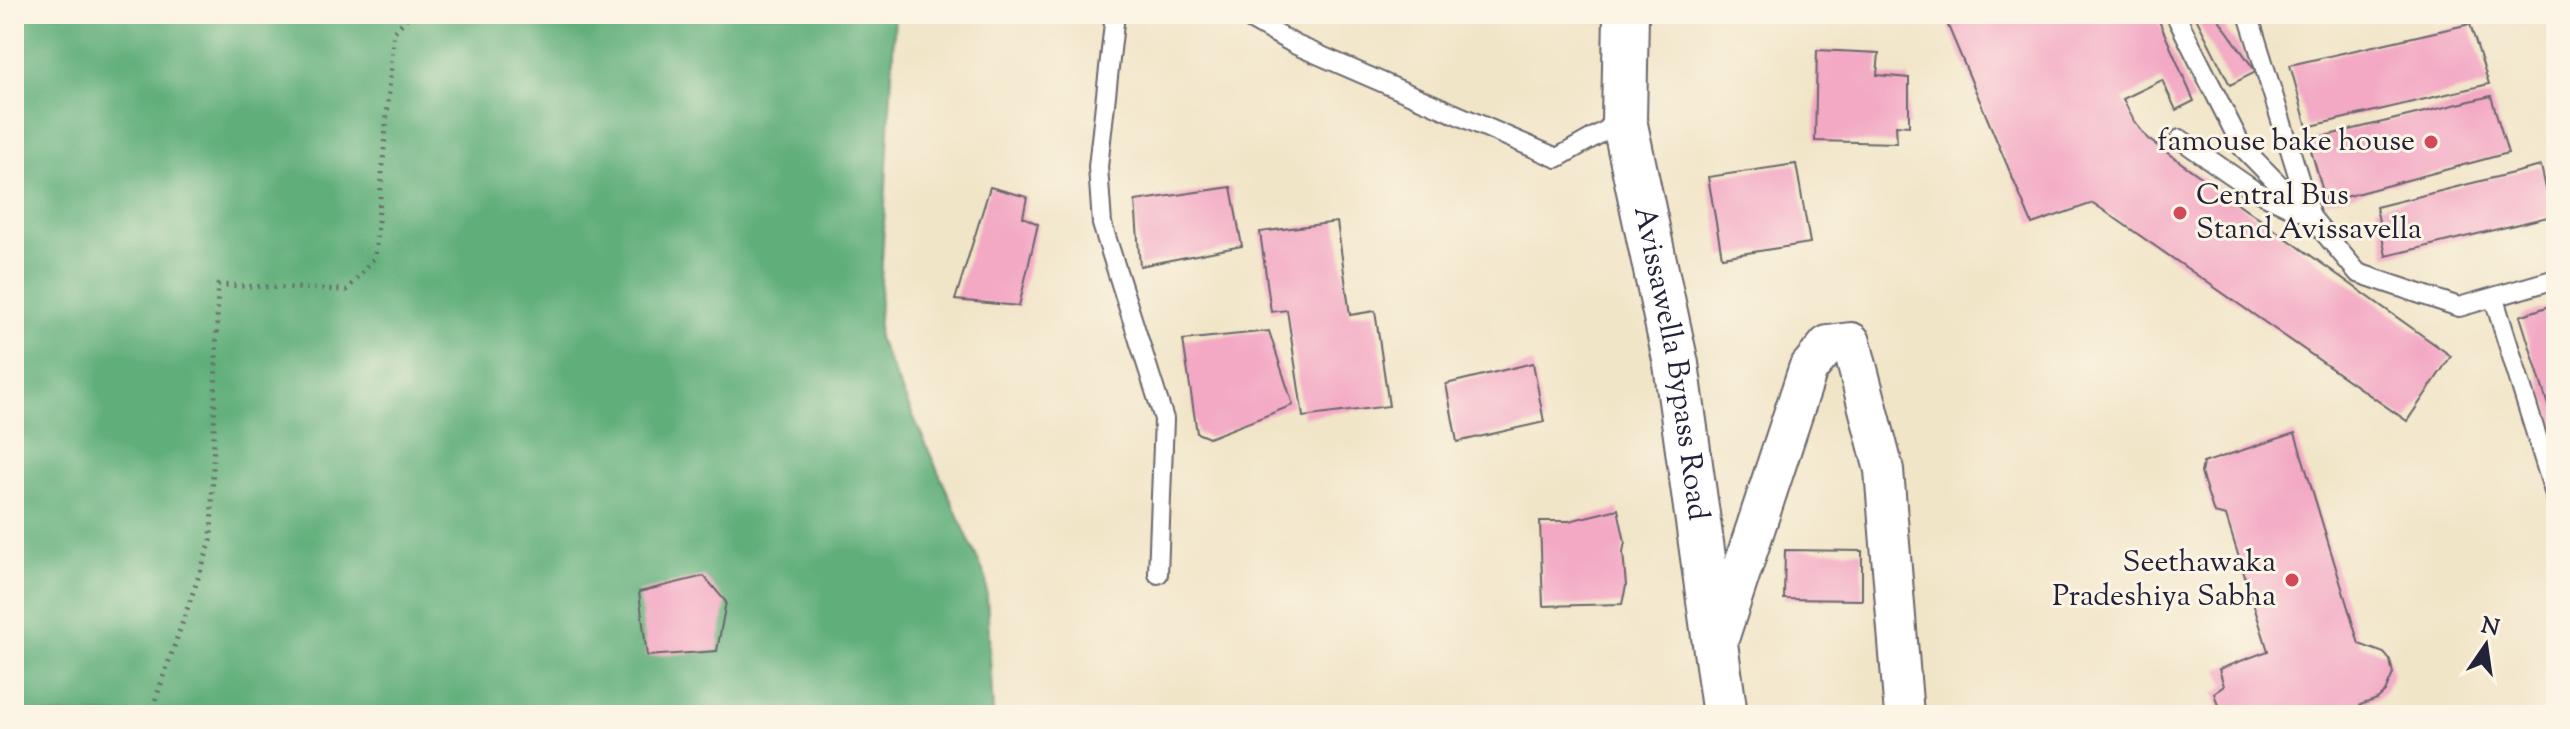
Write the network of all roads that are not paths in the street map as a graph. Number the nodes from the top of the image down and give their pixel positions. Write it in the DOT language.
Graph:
graph roads {
  1 [pos="1115,14"];
  2 [pos="1241,14"];
  3 [pos="1626,14"];
  4 [pos="2175,14"];
  5 [pos="2248,14"];
  6 [pos="1624,120"];
  7 [pos="2180,139"];
  8 [pos="2311,217"];
  9 [pos="2556,279"];
  10 [pos="2494,299"];
  11 [pos="2556,498"];
  12 [pos="1158,574"];
  13 [pos="1715,651"];
  14 [pos="1725,715"];
  15 [pos="1904,715"];
  1 -- 12 [label="lane"];
  2 -- 6 [label="lane"];
  3 -- 6 [label="main road, Avissawella Bypass Road"];
  4 -- 8 [label="lane"];
  5 -- 8 [label="lane"];
  6 -- 13 [label="main road, Avissawella Bypass Road"];
  7 -- 8 [label="lane"];
  8 -- 10 [label="lane"];
  9 -- 10 [label="lane"];
  10 -- 11 [label="lane"];
  13 -- 14 [label="main road, Avissawella Bypass Road"];
  13 -- 15 [label="street"];
}
